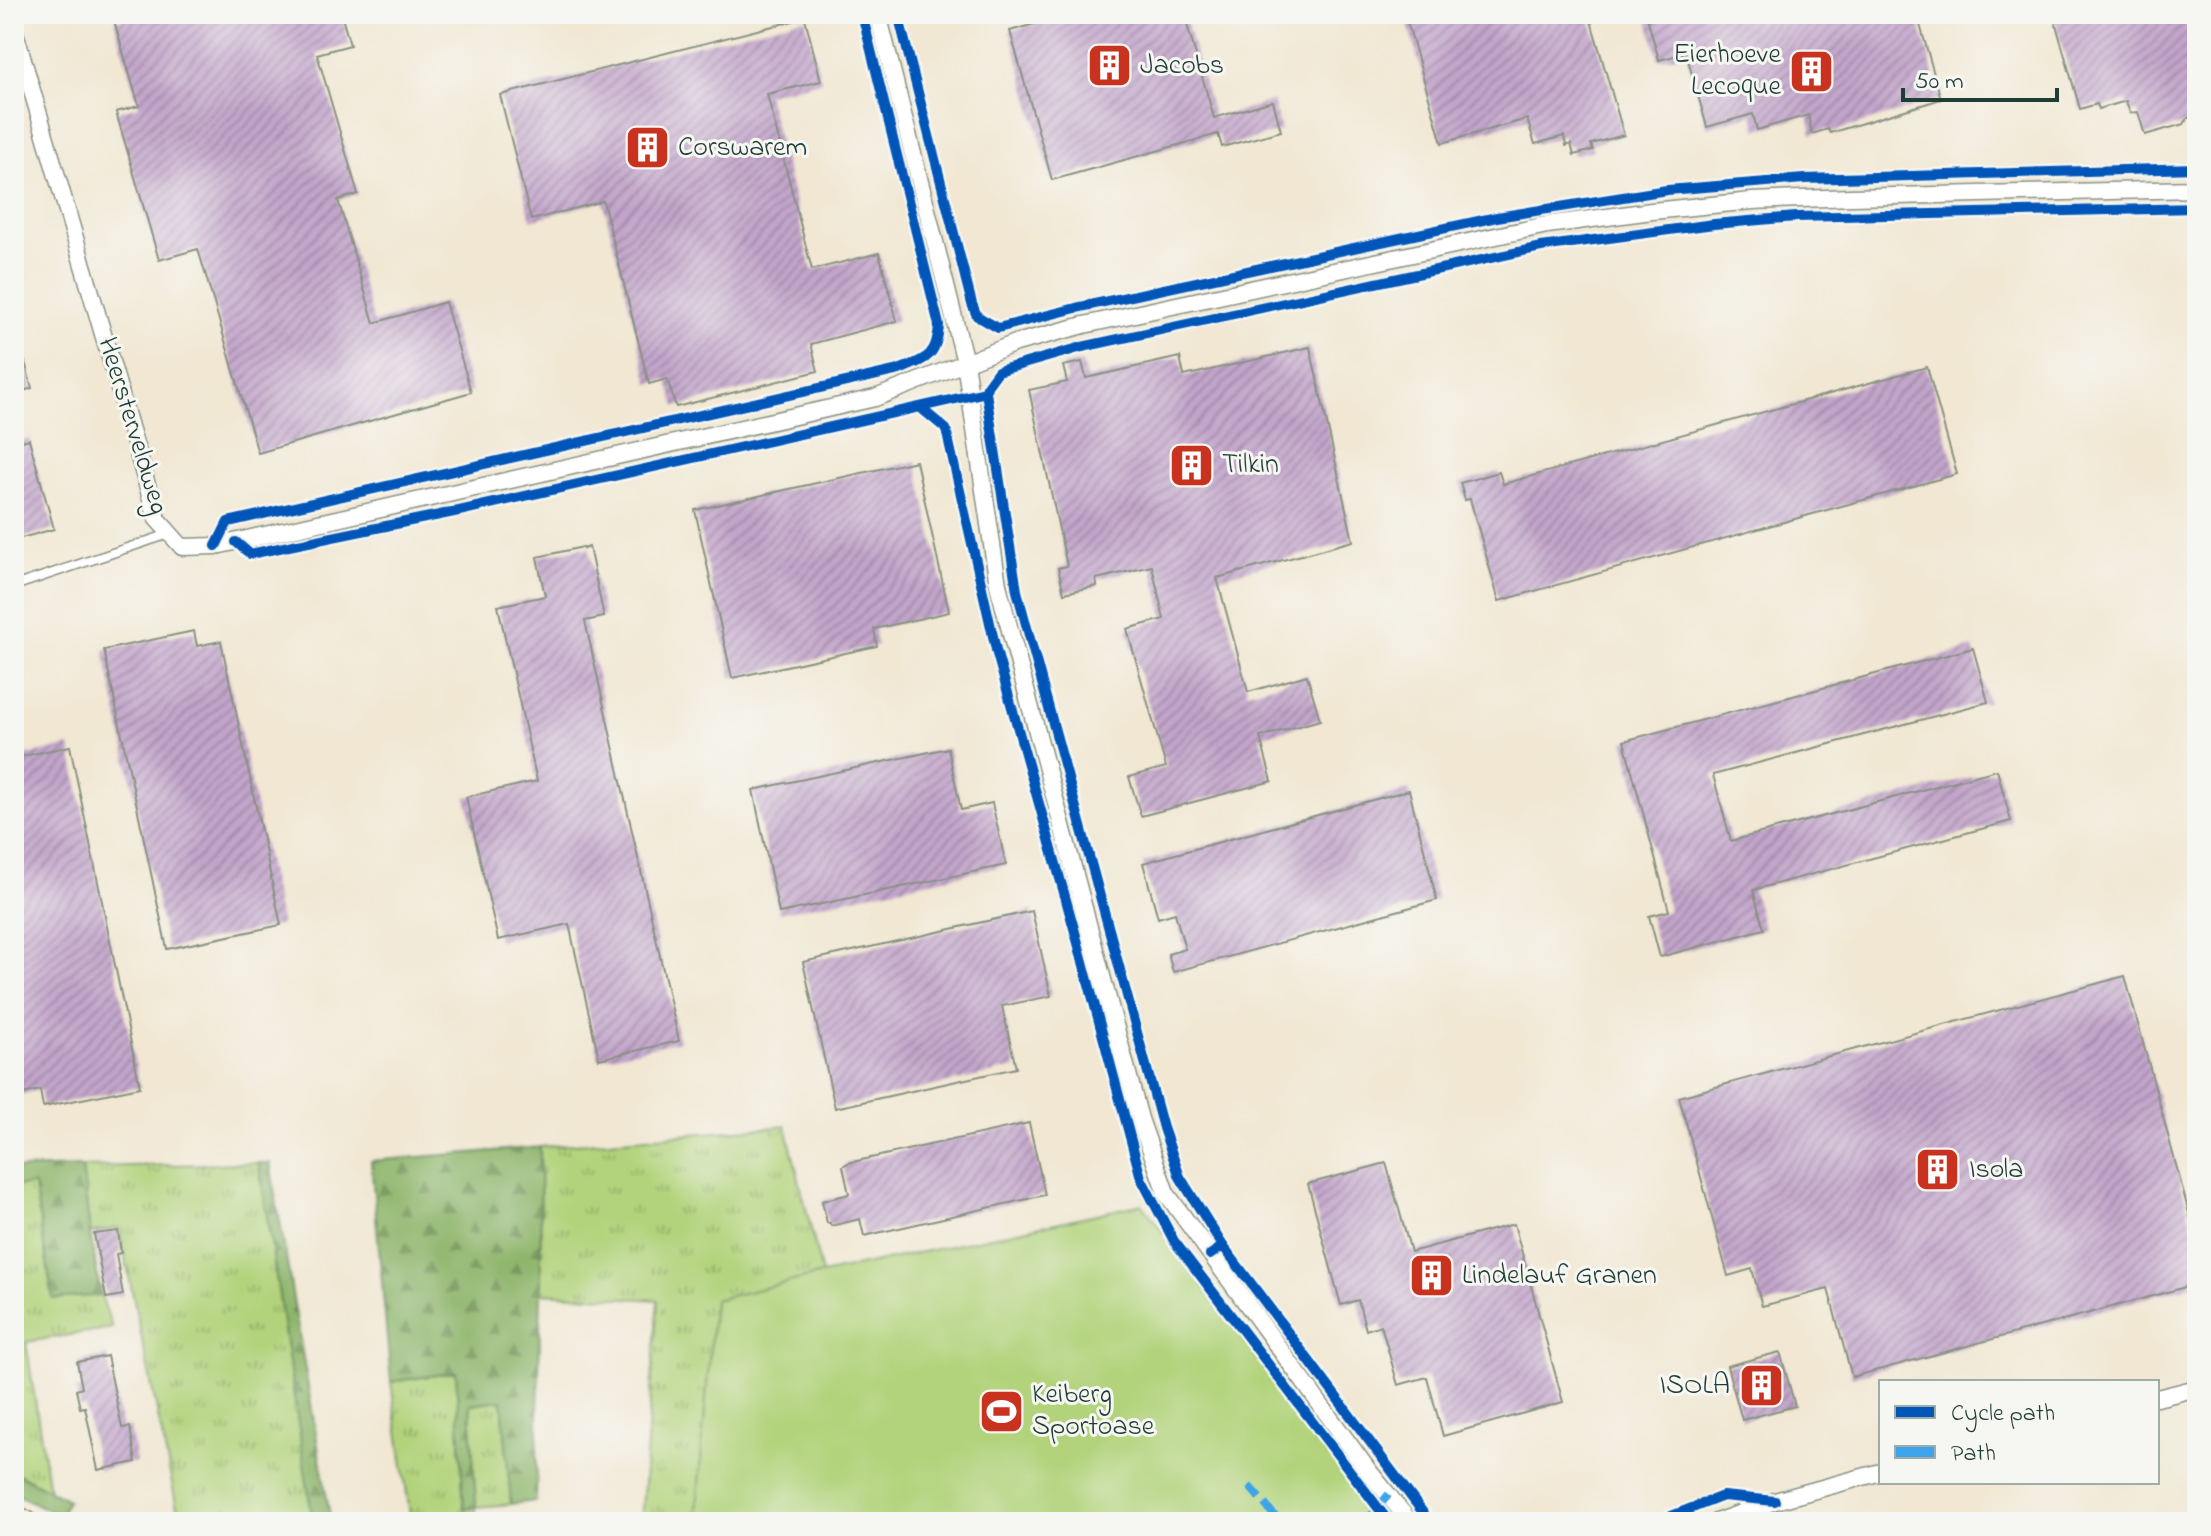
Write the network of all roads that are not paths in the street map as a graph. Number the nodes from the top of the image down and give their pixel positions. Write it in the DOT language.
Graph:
graph roads {
  1 [pos="878,14"];
  2 [pos="14,29"];
  3 [pos="2197,189"];
  4 [pos="965,362"];
  5 [pos="170,534"];
  6 [pos="14,586"];
  7 [pos="2197,1388"];
  8 [pos="2159,1398"];
  9 [pos="1879,1473"];
  10 [pos="14,1516"];
  11 [pos="26,1522"];
  12 [pos="1410,1522"];
  13 [pos="1716,1522"];
  1 -- 4 [label="street"];
  2 -- 5 [label="street, Heersterveldweg"];
  3 -- 4 [label="street, Heersterveldweg"];
  4 -- 5 [label="street, Heersterveldweg"];
  4 -- 12 [label="street"];
  5 -- 6 [label="lane"];
  7 -- 8 [label="street"];
  9 -- 13 [label="street"];
  10 -- 11 [label="main road"];
}
